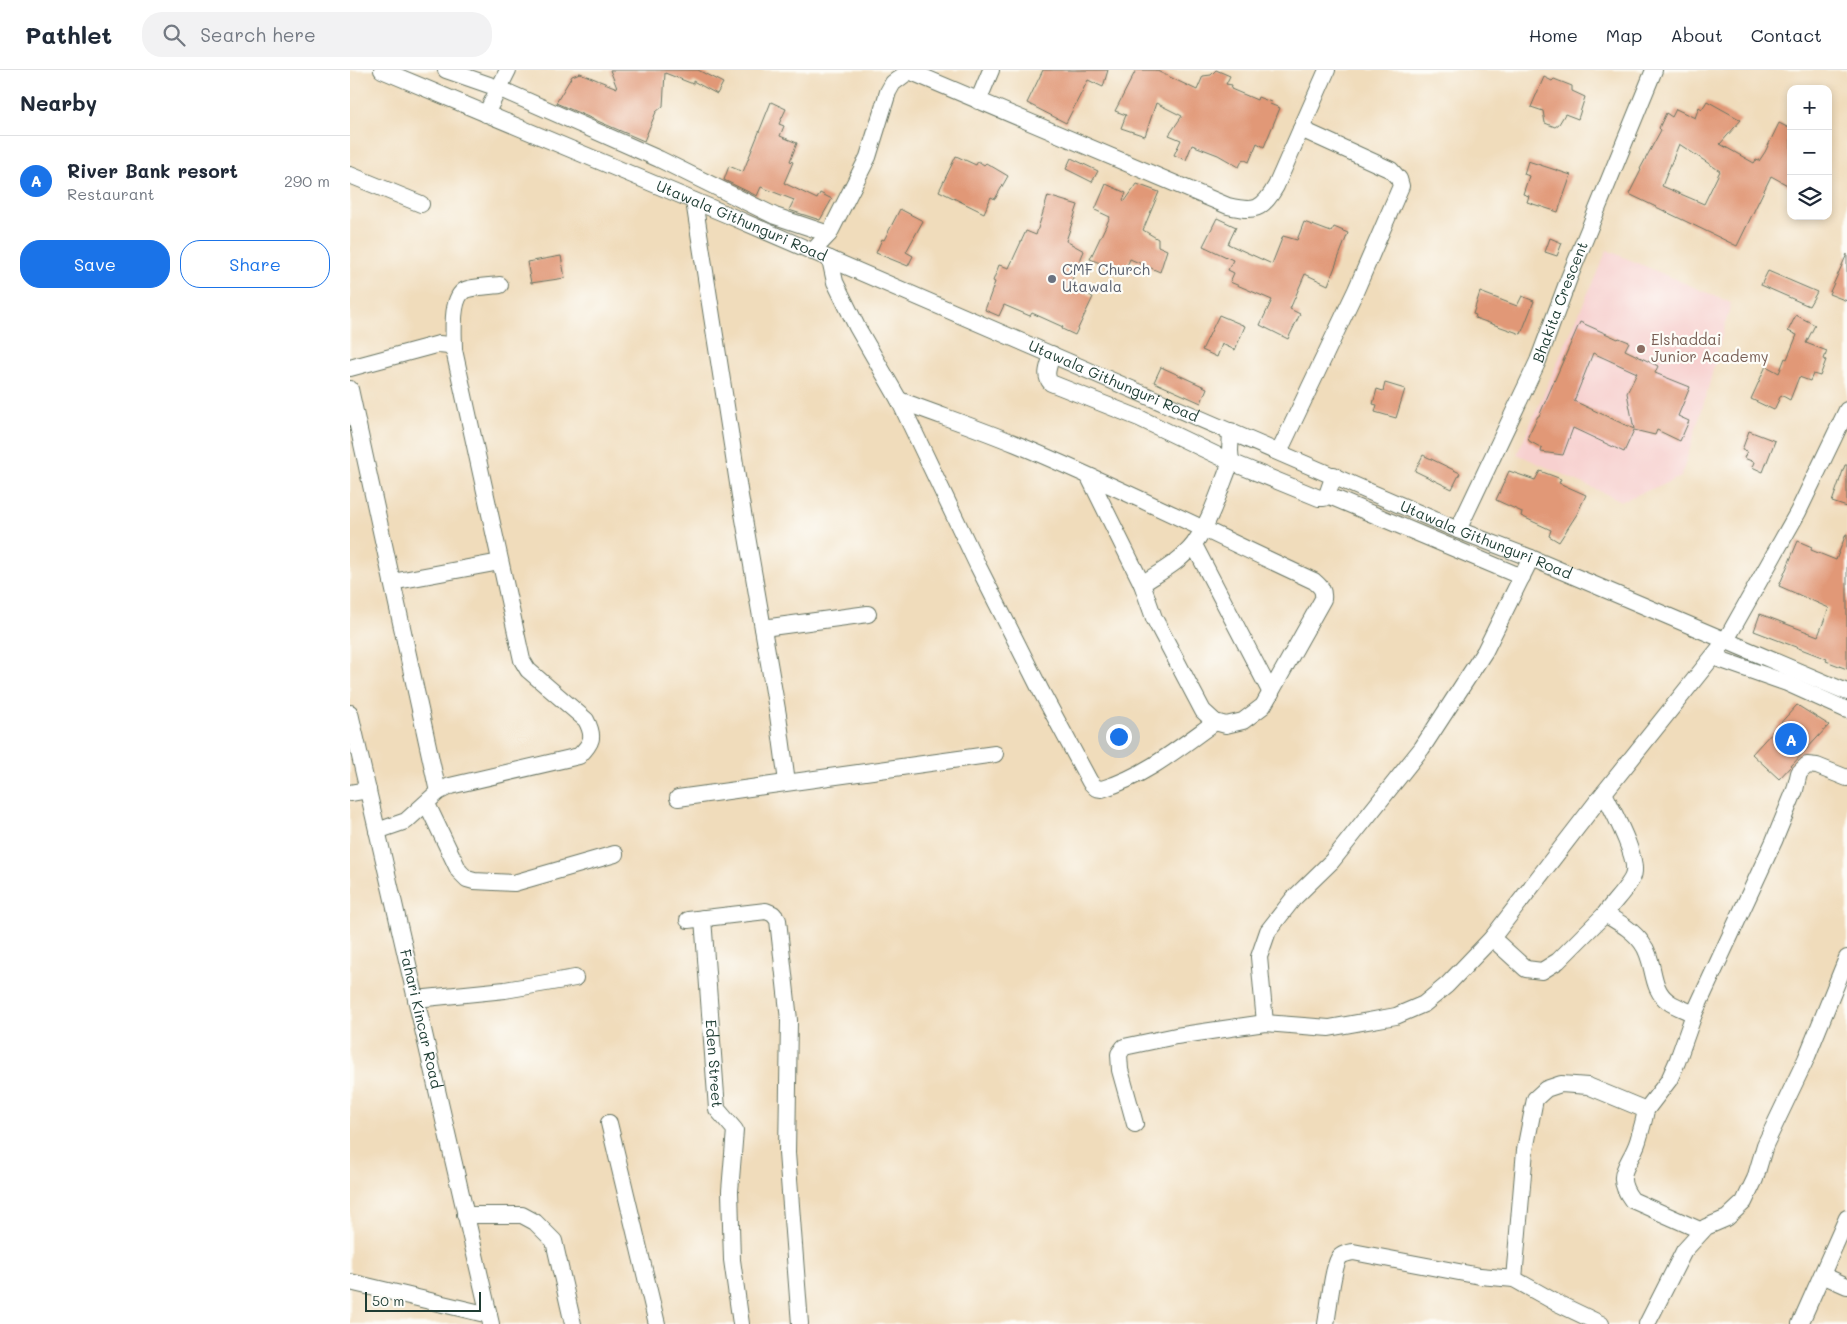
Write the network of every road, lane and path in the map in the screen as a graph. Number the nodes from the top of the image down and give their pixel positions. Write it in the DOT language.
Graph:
graph roads {
  1 [pos="382,70"];
  2 [pos="446,70"];
  3 [pos="508,70"];
  4 [pos="991,70"];
  5 [pos="1328,70"];
  6 [pos="1654,70"];
  7 [pos="414,76"];
  8 [pos="498,88"];
  9 [pos="978,100"];
  10 [pos="486,114"];
  11 [pos="1301,129"];
  12 [pos="659,159"];
  13 [pos="350,175"];
  14 [pos="649,182"];
  15 [pos="694,201"];
  16 [pos="421,204"];
  17 [pos="774,216"];
  18 [pos="766,232"];
  19 [pos="829,234"];
  20 [pos="812,252"];
  21 [pos="830,260"];
  22 [pos="500,285"];
  23 [pos="454,350"];
  24 [pos="1052,354"];
  25 [pos="350,368"];
  26 [pos="350,389"];
  27 [pos="1148,395"];
  28 [pos="899,400"];
  29 [pos="1847,410"];
  30 [pos="1139,418"];
  31 [pos="1230,431"];
  32 [pos="1279,452"];
  33 [pos="1231,462"];
  34 [pos="1334,475"];
  35 [pos="1089,477"];
  36 [pos="1327,495"];
  37 [pos="1204,529"];
  38 [pos="1458,530"];
  39 [pos="1194,545"];
  40 [pos="1531,558"];
  41 [pos="500,562"];
  42 [pos="1522,577"];
  43 [pos="392,582"];
  44 [pos="1142,584"];
  45 [pos="868,614"];
  46 [pos="763,628"];
  47 [pos="1726,640"];
  48 [pos="1712,657"];
  49 [pos="1847,692"];
  50 [pos="1271,693"];
  51 [pos="1847,710"];
  52 [pos="350,713"];
  53 [pos="1215,722"];
  54 [pos="995,754"];
  55 [pos="1847,778"];
  56 [pos="787,782"];
  57 [pos="368,790"];
  58 [pos="350,793"];
  59 [pos="1604,793"];
  60 [pos="432,798"];
  61 [pos="678,798"];
  62 [pos="377,831"];
  63 [pos="615,854"];
  64 [pos="1605,914"];
  65 [pos="1492,938"];
  66 [pos="1847,958"];
  67 [pos="575,978"];
  68 [pos="416,999"];
  69 [pos="1694,1014"];
  70 [pos="1265,1023"];
  71 [pos="1646,1110"];
  72 [pos="609,1123"];
  73 [pos="1135,1124"];
  74 [pos="465,1215"];
  75 [pos="1847,1218"];
  76 [pos="1702,1231"];
  77 [pos="1822,1275"];
  78 [pos="1514,1279"];
  79 [pos="350,1282"];
  80 [pos="1847,1286"];
  81 [pos="490,1320"];
  82 [pos="573,1324"];
  83 [pos="657,1324"];
  84 [pos="741,1324"];
  85 [pos="800,1324"];
  86 [pos="1326,1324"];
  87 [pos="1601,1324"];
  88 [pos="1647,1324"];
  89 [pos="1800,1324"];
  1 -- 7 [label="street, Utawala Githunguri Road"];
  2 -- 8 [label="street"];
  3 -- 8 [label="street"];
  4 -- 9 [label="street"];
  5 -- 11 [label="street"];
  6 -- 38 [label="street, Bhakita Crescent"];
  7 -- 10 [label="street, Utawala Githunguri Road"];
  8 -- 10 [label="street"];
  8 -- 12 [label="street"];
  9 -- 11 [label="street"];
  9 -- 19 [label="street"];
  10 -- 14 [label="street, Utawala Githunguri Road"];
  11 -- 32 [label="street"];
  12 -- 14 [label="street"];
  12 -- 17 [label="street"];
  13 -- 16 [label="street"];
  14 -- 15 [label="street, Utawala Githunguri Road"];
  15 -- 18 [label="street, Utawala Githunguri Road"];
  15 -- 46 [label="street"];
  17 -- 18 [label="street"];
  17 -- 19 [label="street"];
  18 -- 20 [label="street, Utawala Githunguri Road"];
  19 -- 20 [label="street"];
  20 -- 21 [label="street, Utawala Githunguri Road"];
  21 -- 24 [label="street, Utawala Githunguri Road"];
  21 -- 28 [label="street"];
  22 -- 23 [label="street"];
  23 -- 25 [label="street"];
  23 -- 41 [label="street"];
  24 -- 27 [label="street, Utawala Githunguri Road"];
  24 -- 30 [label="street"];
  26 -- 43 [label="street"];
  27 -- 30 [label="street"];
  27 -- 31 [label="street, Utawala Githunguri Road"];
  28 -- 35 [label="street"];
  28 -- 53 [label="street"];
  29 -- 47 [label="street"];
  30 -- 33 [label="street"];
  31 -- 32 [label="street, Utawala Githunguri Road"];
  31 -- 33 [label="street"];
  32 -- 34 [label="street, Utawala Githunguri Road"];
  33 -- 36 [label="street"];
  33 -- 37 [label="street"];
  34 -- 36 [label="street"];
  34 -- 38 [label="street, Utawala Githunguri Road"];
  35 -- 37 [label="street"];
  35 -- 44 [label="street"];
  36 -- 42 [label="street"];
  37 -- 39 [label="street"];
  37 -- 50 [label="street"];
  38 -- 40 [label="street, Utawala Githunguri Road"];
  39 -- 44 [label="street"];
  39 -- 50 [label="street"];
  40 -- 42 [label="street"];
  40 -- 47 [label="street, Utawala Githunguri Road"];
  41 -- 43 [label="street"];
  41 -- 60 [label="street"];
  42 -- 70 [label="street"];
  43 -- 60 [label="street"];
  44 -- 53 [label="street"];
  45 -- 46 [label="street"];
  46 -- 56 [label="street"];
  47 -- 48 [label="street"];
  47 -- 49 [label="street, Utawala Githunguri Road"];
  48 -- 51 [label="street"];
  48 -- 59 [label="street"];
  50 -- 53 [label="street"];
  52 -- 57 [label="street, Fahari Kincar Road"];
  54 -- 56 [label="street"];
  55 -- 69 [label="street"];
  56 -- 61 [label="street"];
  57 -- 58 [label="street"];
  57 -- 62 [label="street, Fahari Kincar Road"];
  59 -- 64 [label="street"];
  59 -- 65 [label="street"];
  60 -- 62 [label="street"];
  60 -- 63 [label="street"];
  62 -- 68 [label="street, Fahari Kincar Road"];
  64 -- 65 [label="street"];
  64 -- 69 [label="street"];
  65 -- 70 [label="street"];
  66 -- 76 [label="street"];
  67 -- 68 [label="street"];
  68 -- 74 [label="street, Fahari Kincar Road"];
  69 -- 71 [label="street"];
  70 -- 73 [label="street"];
  71 -- 76 [label="street"];
  71 -- 78 [label="street"];
  72 -- 83 [label="street"];
  74 -- 81 [label="street, Fahari Kincar Road"];
  74 -- 82 [label="street"];
  75 -- 77 [label="street"];
  76 -- 88 [label="street"];
  77 -- 80 [label="street"];
  77 -- 89 [label="street"];
  78 -- 86 [label="street"];
  78 -- 87 [label="street"];
  79 -- 81 [label="street"];
  84 -- 85 [label="street, Eden Street"];
}
